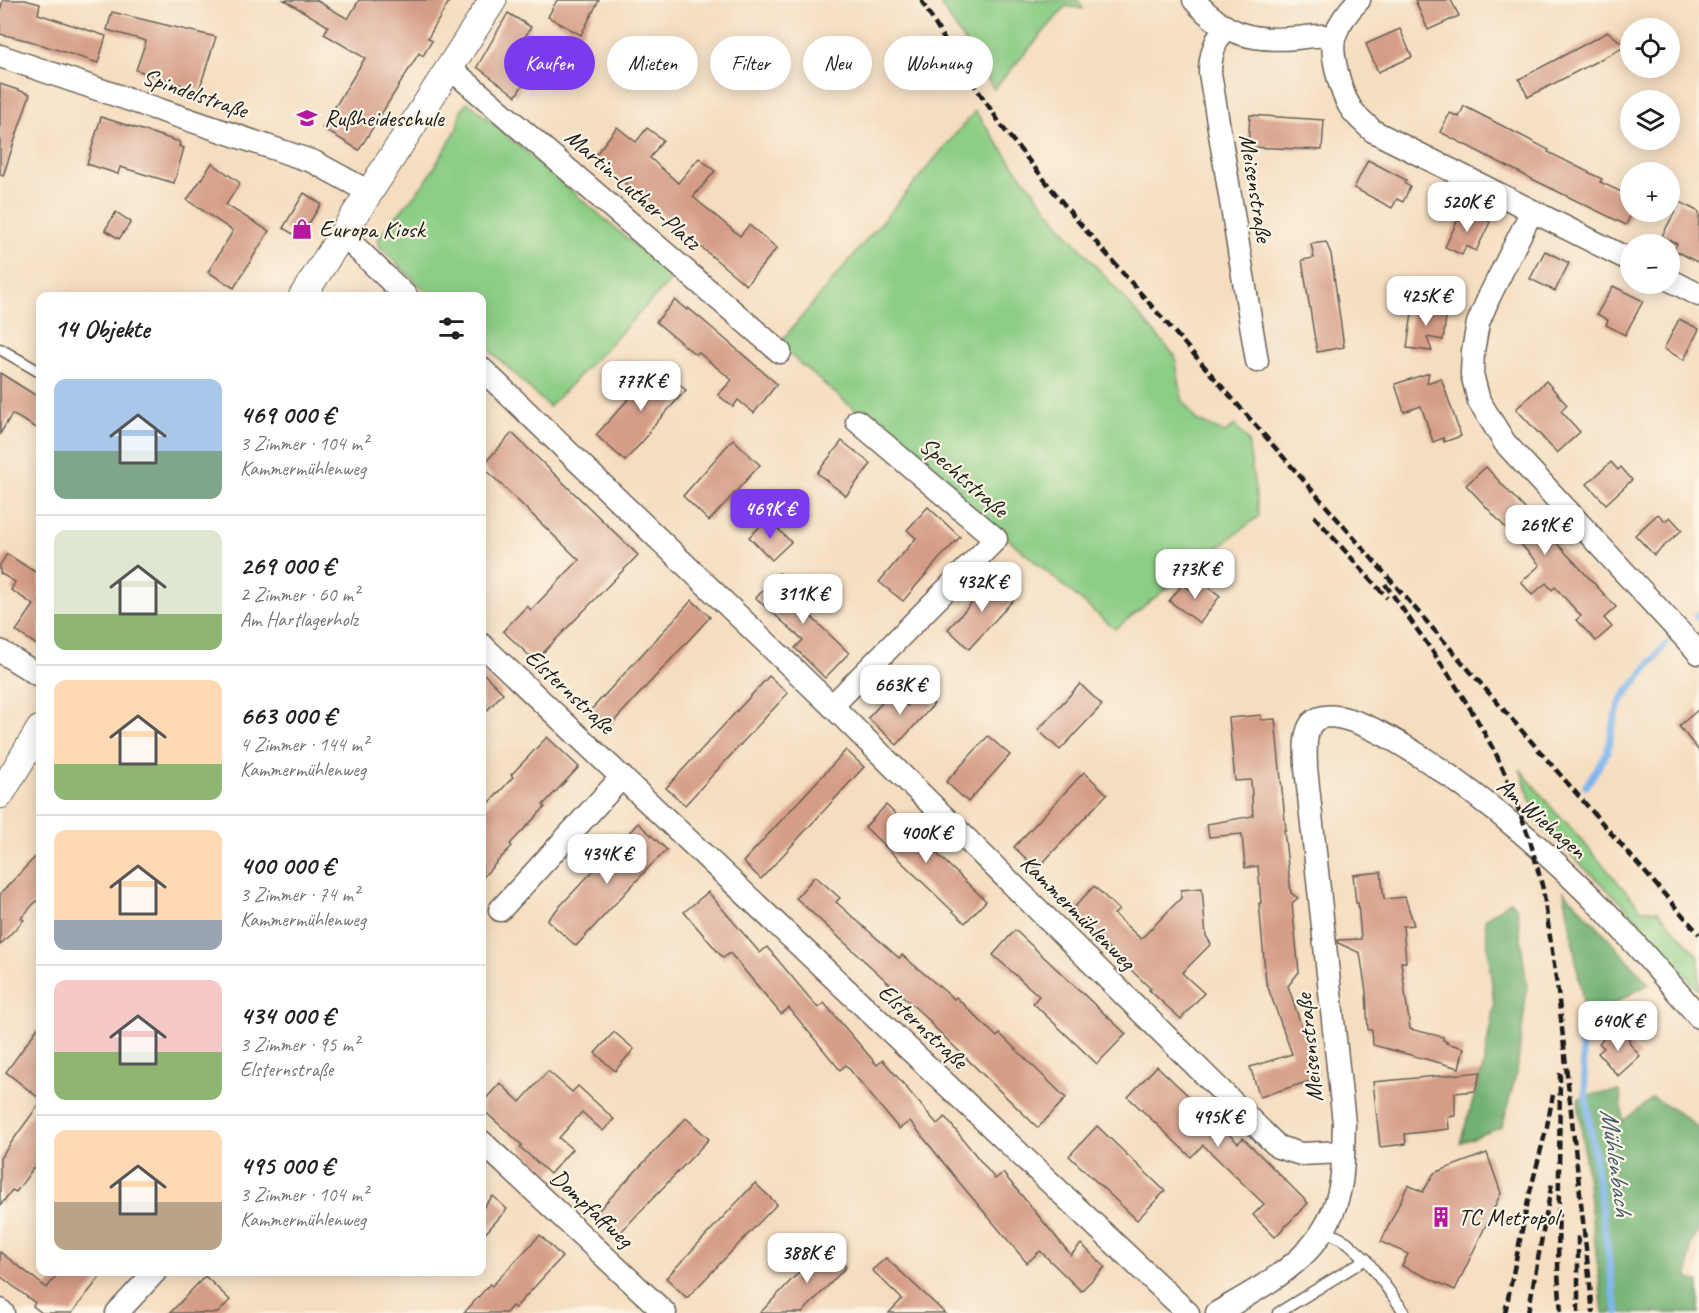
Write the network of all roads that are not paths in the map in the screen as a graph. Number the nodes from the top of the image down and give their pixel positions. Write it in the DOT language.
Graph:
graph roads {
  1 [pos="493,0"];
  2 [pos="1194,0"];
  3 [pos="1359,0"];
  4 [pos="1224,27"];
  5 [pos="1334,37"];
  6 [pos="0,56"];
  7 [pos="450,68"];
  8 [pos="369,192"];
  9 [pos="1532,211"];
  10 [pos="341,233"];
  11 [pos="1620,255"];
  12 [pos="1680,285"];
  13 [pos="305,292"];
  14 [pos="402,292"];
  15 [pos="1699,295"];
  16 [pos="0,348"];
  17 [pos="780,352"];
  18 [pos="1257,361"];
  19 [pos="36,371"];
  20 [pos="486,373"];
  21 [pos="857,421"];
  22 [pos="486,649"];
  23 [pos="0,651"];
  24 [pos="1699,653"];
  25 [pos="36,674"];
  26 [pos="832,706"];
  27 [pos="1314,722"];
  28 [pos="36,737"];
  29 [pos="621,777"];
  30 [pos="0,795"];
  31 [pos="500,910"];
  32 [pos="1699,1017"];
  33 [pos="486,1146"];
  34 [pos="1342,1152"];
  35 [pos="1325,1230"];
  36 [pos="1366,1259"];
  37 [pos="151,1276"];
  38 [pos="117,1313"];
  39 [pos="665,1313"];
  40 [pos="1188,1313"];
  41 [pos="1217,1313"];
  42 [pos="1278,1313"];
  43 [pos="1405,1313"];
  1 -- 7 [label="street"];
  2 -- 4 [label="street"];
  3 -- 5 [label="street"];
  4 -- 5 [label="street"];
  4 -- 18 [label="street, Meisenstraße"];
  5 -- 9 [label="street"];
  6 -- 8 [label="street, Spindelstraße"];
  7 -- 8 [label="street"];
  7 -- 17 [label="street, Martin-Luther-Platz"];
  8 -- 10 [label="street"];
  9 -- 11 [label="street"];
  9 -- 24 [label="street"];
  10 -- 13 [label="street"];
  10 -- 14 [label="street"];
  12 -- 15 [label="street"];
  16 -- 19 [label="lane"];
  20 -- 26 [label="street, Kammermühlenweg"];
  21 -- 26 [label="street, Spechtstraße"];
  22 -- 29 [label="street, Elsternstraße"];
  23 -- 25 [label="street"];
  26 -- 34 [label="street, Kammermühlenweg"];
  27 -- 32 [label="street, Am Wiehagen"];
  27 -- 34 [label="street, Meisenstraße"];
  28 -- 30 [label="street"];
  29 -- 31 [label="street"];
  29 -- 40 [label="street, Elsternstraße"];
  33 -- 39 [label="street, Dompfaffweg"];
  34 -- 35 [label="street, Meisenstraße"];
  35 -- 36 [label="lane"];
  35 -- 41 [label="street, Meisenstraße"];
  36 -- 42 [label="lane"];
  36 -- 43 [label="lane"];
  37 -- 38 [label="street"];
}
